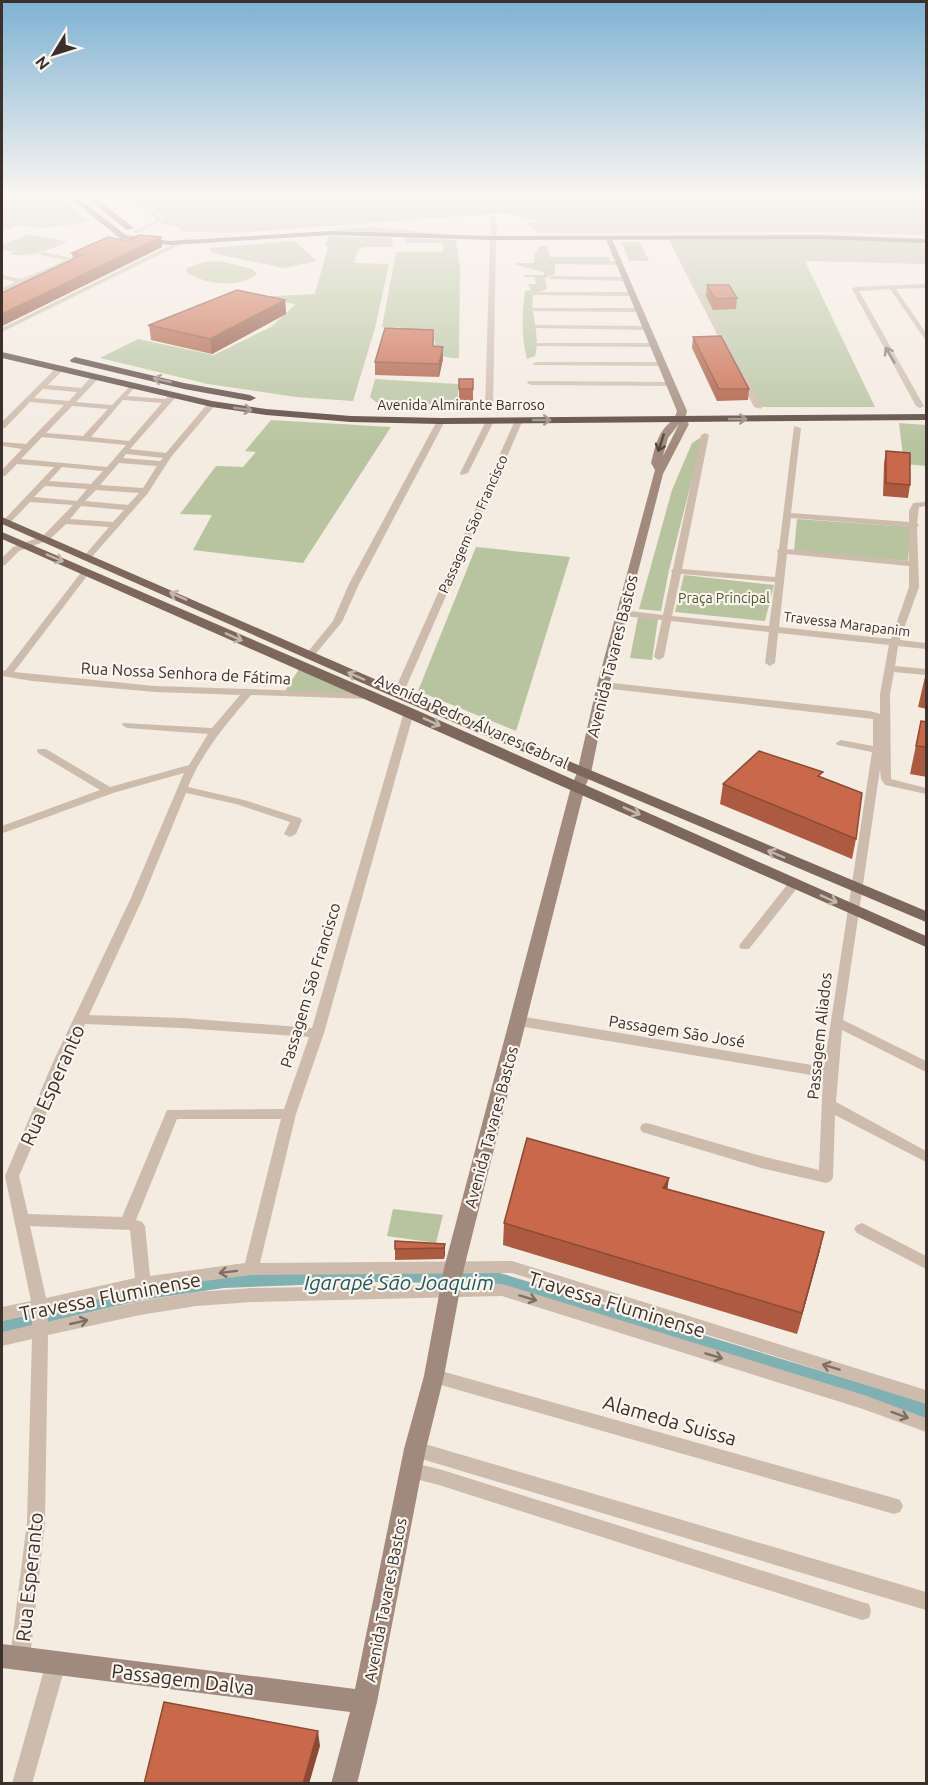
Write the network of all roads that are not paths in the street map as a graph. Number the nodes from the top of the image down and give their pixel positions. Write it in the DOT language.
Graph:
graph roads {
  1 [pos="14,279"];
  2 [pos="26,279"];
  3 [pos="106,279"];
  4 [pos="492,279"];
  5 [pos="625,279"];
  6 [pos="691,279"];
  7 [pos="22,281"];
  8 [pos="927,286"];
  9 [pos="891,287"];
  10 [pos="2,290"];
  11 [pos="535,294"];
  12 [pos="632,294"];
  13 [pos="530,310"];
  14 [pos="639,310"];
  15 [pos="535,327"];
  16 [pos="624,328"];
  17 [pos="646,328"];
  18 [pos="2,330"];
  19 [pos="927,337"];
  20 [pos="538,345"];
  21 [pos="629,345"];
  22 [pos="654,345"];
  23 [pos="2,354"];
  24 [pos="733,358"];
  25 [pos="69,359"];
  26 [pos="536,364"];
  27 [pos="631,364"];
  28 [pos="662,364"];
  29 [pos="738,368"];
  30 [pos="60,369"];
  31 [pos="95,378"];
  32 [pos="531,383"];
  33 [pos="671,384"];
  34 [pos="132,386"];
  35 [pos="42,387"];
  36 [pos="82,390"];
  37 [pos="122,398"];
  38 [pos="170,399"];
  39 [pos="28,400"];
  40 [pos="71,404"];
  41 [pos="212,404"];
  42 [pos="315,404"];
  43 [pos="923,406"];
  44 [pos="114,407"];
  45 [pos="758,407"];
  46 [pos="404,408"];
  47 [pos="680,413"];
  48 [pos="489,415"];
  49 [pos="927,417"];
  50 [pos="519,420"];
  51 [pos="441,421"];
  52 [pos="2,426"];
  53 [pos="797,428"];
  54 [pos="40,435"];
  55 [pos="705,435"];
  56 [pos="86,438"];
  57 [pos="131,442"];
  58 [pos="2,444"];
  59 [pos="28,447"];
  60 [pos="124,451"];
  61 [pos="168,456"];
  62 [pos="116,460"];
  63 [pos="15,461"];
  64 [pos="162,464"];
  65 [pos="60,465"];
  66 [pos="107,469"];
  67 [pos="464,473"];
  68 [pos="2,474"];
  69 [pos="43,483"];
  70 [pos="93,488"];
  71 [pos="145,491"];
  72 [pos="29,499"];
  73 [pos="79,503"];
  74 [pos="927,504"];
  75 [pos="131,508"];
  76 [pos="787,515"];
  77 [pos="4,521"];
  78 [pos="64,521"];
  79 [pos="114,525"];
  80 [pos="915,525"];
  81 [pos="2,535"];
  82 [pos="46,538"];
  83 [pos="25,545"];
  84 [pos="781,551"];
  85 [pos="88,556"];
  86 [pos="2,563"];
  87 [pos="915,564"];
  88 [pos="675,571"];
  89 [pos="86,572"];
  90 [pos="779,580"];
  91 [pos="622,614"];
  92 [pos="666,618"];
  93 [pos="773,629"];
  94 [pos="894,643"];
  95 [pos="927,646"];
  96 [pos="310,656"];
  97 [pos="659,657"];
  98 [pos="770,663"];
  99 [pos="889,668"];
  100 [pos="927,672"];
  101 [pos="4,674"];
  102 [pos="603,685"];
  103 [pos="248,692"];
  104 [pos="398,694"];
  105 [pos="369,696"];
  106 [pos="409,712"];
  107 [pos="127,725"];
  108 [pos="215,731"];
  109 [pos="841,743"];
  110 [pos="878,750"];
  111 [pos="42,751"];
  112 [pos="192,767"];
  113 [pos="581,780"];
  114 [pos="182,789"];
  115 [pos="109,791"];
  116 [pos="927,791"];
  117 [pos="2,830"];
  118 [pos="290,834"];
  119 [pos="794,884"];
  120 [pos="856,889"];
  121 [pos="852,910"];
  122 [pos="927,917"];
  123 [pos="927,942"];
  124 [pos="745,946"];
  125 [pos="81,1019"];
  126 [pos="519,1021"];
  127 [pos="836,1022"];
  128 [pos="317,1033"];
  129 [pos="927,1066"];
  130 [pos="830,1073"];
  131 [pos="829,1105"];
  132 [pos="289,1114"];
  133 [pos="647,1128"];
  134 [pos="927,1157"];
  135 [pos="7,1176"];
  136 [pos="22,1220"];
  137 [pos="127,1223"];
  138 [pos="862,1229"];
  139 [pos="927,1263"];
  140 [pos="251,1269"];
  141 [pos="452,1279"];
  142 [pos="143,1282"];
  143 [pos="2,1314"];
  144 [pos="40,1319"];
  145 [pos="2,1339"];
  146 [pos="434,1376"];
  147 [pos="927,1398"];
  148 [pos="927,1425"];
  149 [pos="413,1460"];
  150 [pos="894,1506"];
  151 [pos="927,1601"];
  152 [pos="862,1611"];
  153 [pos="11,1657"];
  154 [pos="56,1663"];
  155 [pos="365,1702"];
  156 [pos="22,1784"];
  157 [pos="344,1784"];
  1 -- 7 [label="street"];
  2 -- 7 [label="street"];
  3 -- 18 [label="street"];
  4 -- 48 [label="street"];
  5 -- 12 [label="main road"];
  6 -- 24 [label="street"];
  7 -- 10 [label="street"];
  8 -- 9 [label="street"];
  9 -- 19 [label="street"];
  43 -- 9 [label="street, one-way"];
  11 -- 12 [label="street"];
  12 -- 14 [label="main road"];
  13 -- 14 [label="street"];
  14 -- 17 [label="main road"];
  15 -- 16 [label="street"];
  16 -- 17 [label="street"];
  16 -- 21 [label="street"];
  17 -- 22 [label="main road"];
  20 -- 21 [label="street"];
  21 -- 22 [label="street"];
  21 -- 27 [label="street"];
  22 -- 28 [label="main road"];
  23 -- 30 [label="highway, Avenida Almirante Barroso"];
  42 -- 25 [label="highway, one-way"];
  26 -- 27 [label="street"];
  27 -- 28 [label="street"];
  28 -- 33 [label="main road"];
  29 -- 45 [label="street"];
  30 -- 31 [label="highway, Avenida Almirante Barroso"];
  30 -- 35 [label="street"];
  31 -- 34 [label="highway, Avenida Almirante Barroso"];
  31 -- 36 [label="street"];
  32 -- 33 [label="street"];
  33 -- 47 [label="main road"];
  34 -- 37 [label="street"];
  34 -- 38 [label="highway, Avenida Almirante Barroso"];
  35 -- 36 [label="street"];
  35 -- 39 [label="street"];
  36 -- 40 [label="street"];
  37 -- 38 [label="street"];
  37 -- 44 [label="street"];
  38 -- 41 [label="highway, Avenida Almirante Barroso"];
  38 -- 57 [label="street"];
  39 -- 40 [label="street"];
  39 -- 52 [label="street"];
  40 -- 44 [label="street"];
  40 -- 54 [label="street"];
  41 -- 51 [label="highway, Avenida Almirante Barroso, one-way"];
  41 -- 61 [label="street"];
  43 -- 45 [label="highway, Avenida Almirante Barroso"];
  44 -- 56 [label="street"];
  45 -- 47 [label="highway, Avenida Almirante Barroso"];
  46 -- 48 [label="highway, Avenida Almirante Barroso"];
  47 -- 48 [label="highway, Avenida Almirante Barroso"];
  47 -- 49 [label="highway, Avenida Almirante Barroso, one-way"];
  50 -- 47 [label="highway, Avenida Almirante Barroso, one-way"];
  47 -- 91 [label="main road, Avenida Tavares Bastos"];
  48 -- 50 [label="highway, Avenida Almirante Barroso"];
  48 -- 51 [label="highway, Avenida Almirante Barroso"];
  48 -- 67 [label="street"];
  50 -- 104 [label="street, Passagem São Francisco"];
  51 -- 96 [label="street"];
  53 -- 76 [label="street"];
  54 -- 56 [label="street"];
  54 -- 59 [label="street"];
  55 -- 88 [label="street"];
  56 -- 57 [label="street"];
  57 -- 60 [label="street"];
  58 -- 59 [label="street"];
  59 -- 63 [label="street"];
  60 -- 61 [label="street"];
  60 -- 62 [label="street"];
  61 -- 64 [label="street"];
  62 -- 64 [label="street"];
  62 -- 66 [label="street"];
  63 -- 65 [label="street"];
  63 -- 68 [label="street"];
  64 -- 71 [label="street"];
  65 -- 66 [label="street"];
  65 -- 69 [label="street"];
  66 -- 70 [label="street"];
  69 -- 70 [label="street"];
  69 -- 72 [label="street"];
  70 -- 71 [label="street"];
  70 -- 73 [label="street"];
  71 -- 75 [label="street"];
  72 -- 73 [label="street"];
  72 -- 77 [label="street"];
  73 -- 75 [label="street"];
  73 -- 78 [label="street"];
  74 -- 80 [label="street"];
  75 -- 79 [label="street"];
  76 -- 80 [label="street"];
  76 -- 84 [label="street"];
  77 -- 82 [label="main road, Avenida Pedro Álvares Cabral"];
  78 -- 79 [label="street"];
  78 -- 82 [label="street"];
  79 -- 85 [label="street"];
  80 -- 87 [label="street"];
  81 -- 83 [label="main road, Avenida Pedro Álvares Cabral"];
  82 -- 83 [label="street"];
  82 -- 85 [label="main road, Avenida Pedro Álvares Cabral"];
  83 -- 86 [label="street"];
  83 -- 89 [label="main road, Avenida Pedro Álvares Cabral, one-way"];
  84 -- 87 [label="street"];
  84 -- 90 [label="street"];
  96 -- 85 [label="main road, Avenida Pedro Álvares Cabral, one-way"];
  87 -- 94 [label="street"];
  88 -- 90 [label="street"];
  88 -- 92 [label="street"];
  89 -- 101 [label="street"];
  89 -- 105 [label="main road, Avenida Pedro Álvares Cabral, one-way"];
  90 -- 93 [label="street"];
  91 -- 92 [label="street, Travessa Marapanim"];
  91 -- 102 [label="main road, Avenida Tavares Bastos"];
  92 -- 93 [label="street, Travessa Marapanim"];
  92 -- 97 [label="street"];
  93 -- 94 [label="street, Travessa Marapanim"];
  93 -- 98 [label="street"];
  94 -- 95 [label="street, Travessa Marapanim"];
  94 -- 99 [label="street"];
  104 -- 96 [label="main road, Avenida Pedro Álvares Cabral, one-way"];
  99 -- 100 [label="street"];
  99 -- 116 [label="street"];
  101 -- 103 [label="street, Rua Nossa Senhora de Fátima"];
  102 -- 110 [label="street, Passagem Aliados"];
  102 -- 113 [label="main road, Avenida Tavares Bastos"];
  103 -- 105 [label="street, Rua Nossa Senhora de Fátima"];
  103 -- 108 [label="street, Rua Esperanto"];
  104 -- 113 [label="main road, Avenida Pedro Álvares Cabral"];
  105 -- 106 [label="main road, Avenida Pedro Álvares Cabral"];
  106 -- 113 [label="main road, Avenida Pedro Álvares Cabral, one-way"];
  106 -- 128 [label="street, Passagem São Francisco"];
  107 -- 108 [label="street"];
  108 -- 112 [label="street, Rua Esperanto"];
  109 -- 110 [label="street"];
  110 -- 120 [label="street, Passagem Aliados"];
  111 -- 115 [label="street"];
  112 -- 114 [label="street, Rua Esperanto"];
  112 -- 115 [label="street"];
  113 -- 119 [label="main road, Avenida Pedro Álvares Cabral, one-way"];
  120 -- 113 [label="main road, Avenida Pedro Álvares Cabral, one-way"];
  113 -- 126 [label="main road, Avenida Tavares Bastos"];
  114 -- 118 [label="street"];
  114 -- 125 [label="street, Rua Esperanto"];
  115 -- 117 [label="street"];
  119 -- 121 [label="main road, Avenida Pedro Álvares Cabral, one-way"];
  119 -- 124 [label="street"];
  120 -- 121 [label="street, Passagem Aliados"];
  120 -- 122 [label="main road, Avenida Pedro Álvares Cabral"];
  121 -- 123 [label="main road, Avenida Pedro Álvares Cabral"];
  121 -- 127 [label="street, Passagem Aliados"];
  125 -- 128 [label="street"];
  125 -- 135 [label="street, Rua Esperanto"];
  126 -- 130 [label="street, Passagem São José"];
  126 -- 141 [label="main road, Avenida Tavares Bastos"];
  127 -- 129 [label="street"];
  127 -- 130 [label="street, Passagem Aliados"];
  128 -- 132 [label="street, Passagem São Francisco"];
  130 -- 131 [label="street, Passagem Aliados"];
  131 -- 133 [label="street, Passagem Aliados"];
  131 -- 134 [label="street"];
  132 -- 137 [label="street"];
  132 -- 140 [label="street, Passagem São Francisco"];
  135 -- 136 [label="street, Rua Esperanto"];
  136 -- 137 [label="street"];
  136 -- 144 [label="street, Rua Esperanto"];
  137 -- 142 [label="street"];
  138 -- 139 [label="street"];
  140 -- 141 [label="street"];
  140 -- 142 [label="street, one-way"];
  144 -- 141 [label="street, Travessa Fluminense, one-way"];
  141 -- 146 [label="main road, Avenida Tavares Bastos"];
  147 -- 141 [label="street, one-way"];
  141 -- 148 [label="street, Travessa Fluminense, one-way"];
  142 -- 144 [label="street"];
  143 -- 144 [label="street"];
  144 -- 145 [label="street, Travessa Fluminense"];
  144 -- 153 [label="street, Rua Esperanto"];
  146 -- 149 [label="main road, Avenida Tavares Bastos"];
  146 -- 150 [label="street, Alameda Suissa"];
  149 -- 151 [label="street"];
  149 -- 152 [label="street"];
  149 -- 155 [label="main road, Avenida Tavares Bastos"];
  153 -- 154 [label="main road, Passagem Dalva"];
  154 -- 155 [label="main road, Passagem Dalva"];
  154 -- 156 [label="street"];
  155 -- 157 [label="main road, Avenida Tavares Bastos"];
}
